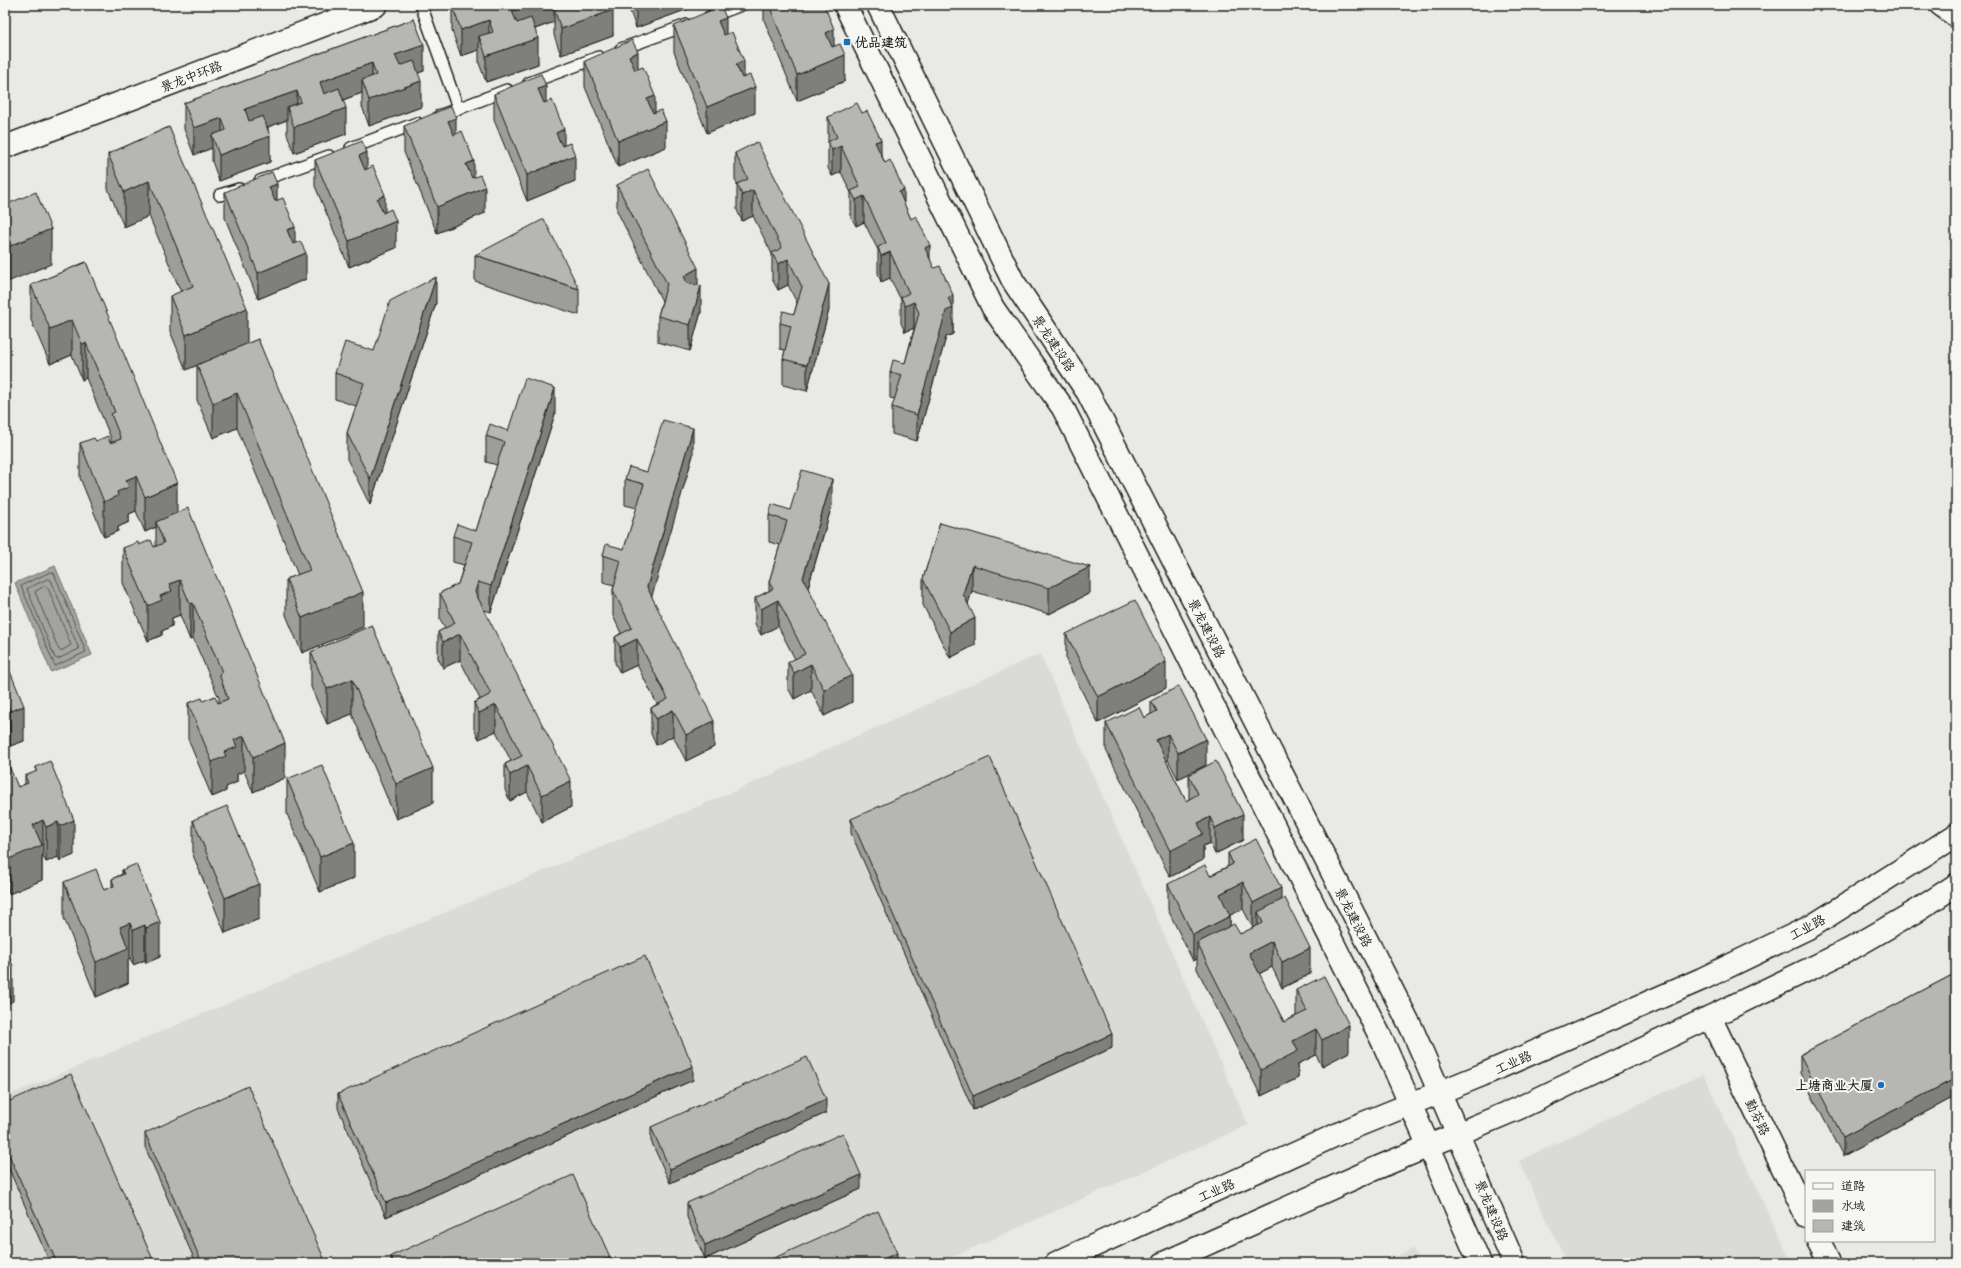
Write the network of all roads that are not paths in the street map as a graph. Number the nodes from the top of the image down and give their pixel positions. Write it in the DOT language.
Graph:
graph roads {
  1 [pos="376,5"];
  2 [pos="421,5"];
  3 [pos="741,5"];
  4 [pos="844,5"];
  5 [pos="878,5"];
  6 [pos="1940,5"];
  7 [pos="1956,16"];
  8 [pos="458,108"];
  9 [pos="5,147"];
  10 [pos="220,196"];
  11 [pos="1956,835"];
  12 [pos="1956,885"];
  13 [pos="1710,1017"];
  14 [pos="1440,1093"];
  15 [pos="1411,1105"];
  16 [pos="1458,1134"];
  17 [pos="1429,1146"];
  18 [pos="1805,1214"];
  19 [pos="1819,1242"];
  20 [pos="1056,1263"];
  21 [pos="1164,1263"];
  22 [pos="1480,1263"];
  23 [pos="1514,1263"];
  24 [pos="1830,1263"];
  1 -- 9 [label="main road, 景龙中环路"];
  2 -- 8 [label="lane"];
  3 -- 8 [label="lane"];
  4 -- 15 [label="main road"];
  5 -- 14 [label="main road, 景龙建设路"];
  6 -- 7 [label="main road"];
  8 -- 10 [label="lane"];
  11 -- 14 [label="main road, 工业路"];
  12 -- 13 [label="main road"];
  13 -- 16 [label="main road"];
  13 -- 18 [label="main road, 勤芬路"];
  14 -- 15 [label="main road, 工业路"];
  14 -- 16 [label="main road, 景龙建设路"];
  15 -- 17 [label="main road"];
  15 -- 20 [label="main road, 工业路"];
  16 -- 17 [label="main road"];
  16 -- 23 [label="main road, 景龙建设路"];
  17 -- 21 [label="main road"];
  17 -- 22 [label="main road"];
  19 -- 24 [label="main road"];
}
